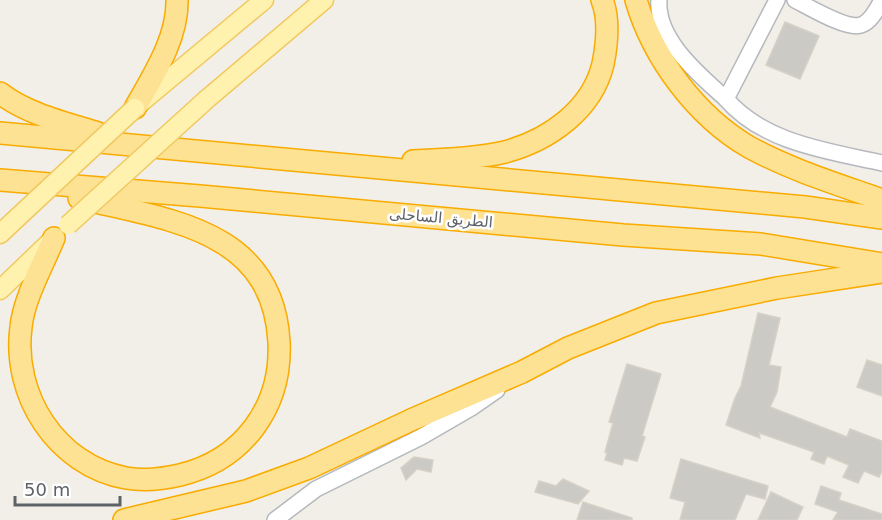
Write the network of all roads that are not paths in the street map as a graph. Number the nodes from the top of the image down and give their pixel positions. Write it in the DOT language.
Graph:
graph roads {
  1 [pos="177,0"];
  2 [pos="264,0"];
  3 [pos="324,0"];
  4 [pos="602,0"];
  5 [pos="636,0"];
  6 [pos="660,0"];
  7 [pos="777,0"];
  8 [pos="795,0"];
  9 [pos="882,0"];
  10 [pos="0,93"];
  11 [pos="726,99"];
  12 [pos="135,108"];
  13 [pos="0,133"];
  14 [pos="139,145"];
  15 [pos="882,163"];
  16 [pos="332,165"];
  17 [pos="8,181"];
  18 [pos="882,200"];
  19 [pos="882,218"];
  20 [pos="61,231"];
  21 [pos="0,234"];
  22 [pos="882,264"];
  23 [pos="882,272"];
  24 [pos="0,290"];
  25 [pos="522,372"];
  26 [pos="124,520"];
  27 [pos="275,520"];
  1 -- 12 [label="highway"];
  2 -- 12 [label="main road"];
  3 -- 20 [label="main road, bridge"];
  4 -- 16 [label="highway"];
  5 -- 18 [label="highway"];
  6 -- 11 [label="street"];
  7 -- 11 [label="street"];
  8 -- 9 [label="street"];
  10 -- 14 [label="highway"];
  11 -- 15 [label="street"];
  12 -- 21 [label="main road, bridge"];
  13 -- 14 [label="highway"];
  14 -- 16 [label="highway"];
  16 -- 19 [label="highway"];
  17 -- 20 [label="highway"];
  17 -- 22 [label="highway, الطريق الساحلى"];
  20 -- 24 [label="main road"];
  23 -- 25 [label="highway"];
  25 -- 26 [label="highway"];
  25 -- 27 [label="street"];
}
